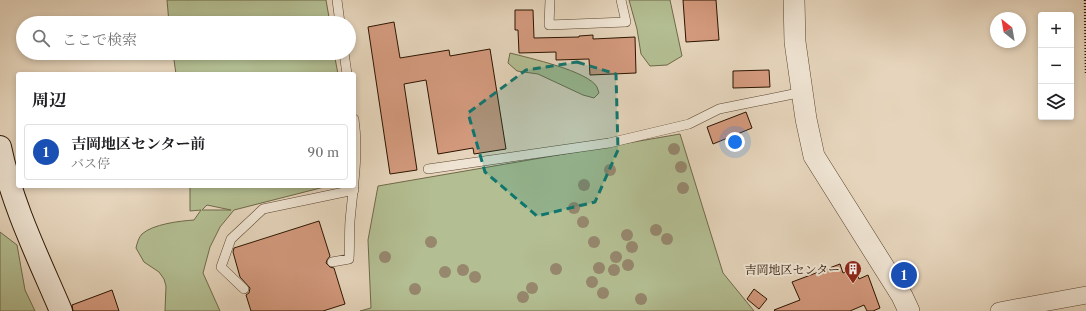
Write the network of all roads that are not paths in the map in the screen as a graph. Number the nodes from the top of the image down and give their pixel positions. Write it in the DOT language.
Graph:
graph roads {
  1 [pos="337,0"];
  2 [pos="550,0"];
  3 [pos="621,0"];
  4 [pos="794,0"];
  5 [pos="339,16"];
  6 [pos="345,60"];
  7 [pos="347,72"];
  8 [pos="803,92"];
  9 [pos="0,147"];
  10 [pos="428,169"];
  11 [pos="354,190"];
  12 [pos="332,262"];
  13 [pos="244,289"];
  14 [pos="1086,295"];
  15 [pos="61,311"];
  16 [pos="909,311"];
  17 [pos="999,311"];
  1 -- 5 [label="lane"];
  2 -- 3 [label="lane"];
  4 -- 8 [label="street"];
  6 -- 7 [label="lane"];
  8 -- 10 [label="lane"];
  8 -- 16 [label="street"];
  9 -- 15 [label="main road"];
  11 -- 12 [label="lane"];
  11 -- 13 [label="lane"];
  14 -- 17 [label="street"];
}
